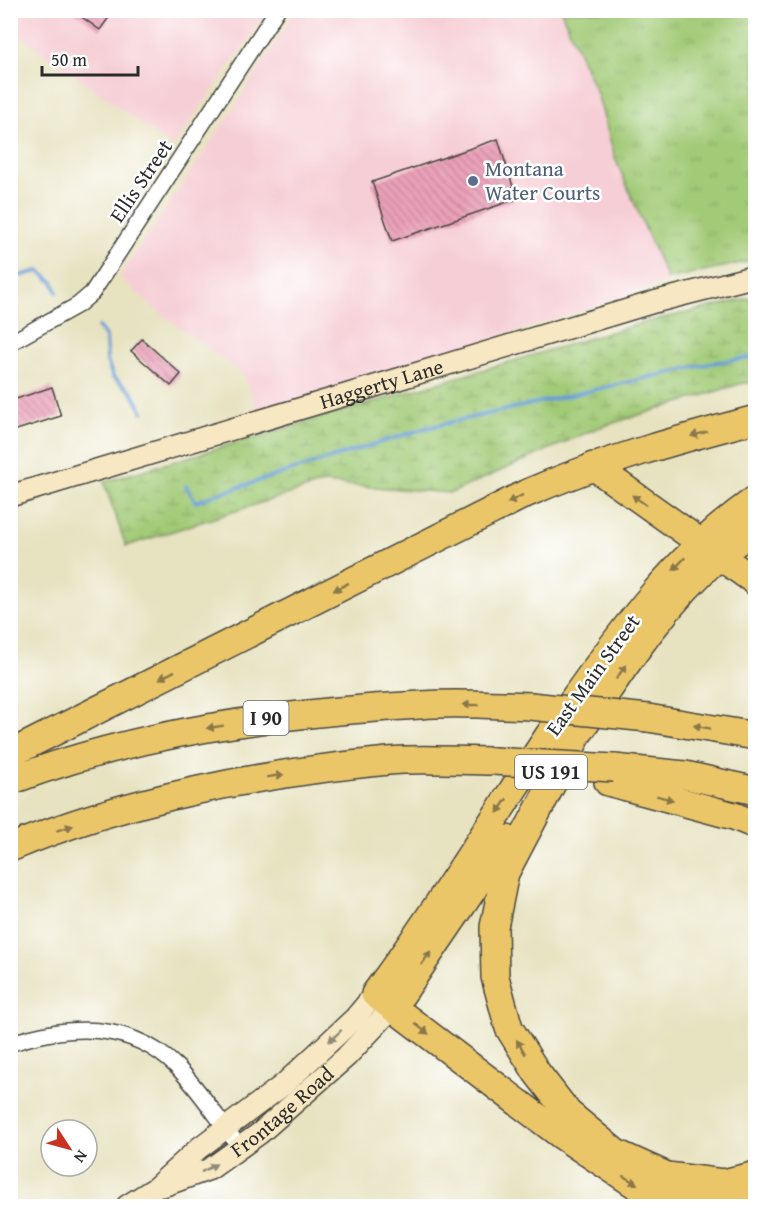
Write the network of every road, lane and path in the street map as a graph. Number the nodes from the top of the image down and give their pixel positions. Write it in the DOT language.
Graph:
graph roads {
  1 [pos="278,10"];
  2 [pos="756,276"];
  3 [pos="10,343"];
  4 [pos="756,419"];
  5 [pos="593,466"];
  6 [pos="10,496"];
  7 [pos="756,499"];
  8 [pos="756,528"];
  9 [pos="709,549"];
  10 [pos="756,582"];
  11 [pos="756,736"];
  12 [pos="576,738"];
  13 [pos="10,754"];
  14 [pos="611,775"];
  15 [pos="10,781"];
  16 [pos="756,791"];
  17 [pos="756,825"];
  18 [pos="10,848"];
  19 [pos="389,993"];
  20 [pos="12,1043"];
  21 [pos="225,1129"];
  22 [pos="240,1147"];
  23 [pos="616,1153"];
  24 [pos="756,1175"];
  25 [pos="154,1189"];
  26 [pos="756,1195"];
  27 [pos="127,1206"];
  1 -- 3 [label="street, Ellis Street"];
  2 -- 6 [label="street, Haggerty Lane"];
  4 -- 5 [label="highway, one-way"];
  9 -- 5 [label="highway, one-way"];
  5 -- 13 [label="highway, one-way"];
  7 -- 9 [label="highway, East Main Street"];
  8 -- 9 [label="highway, East Main Street"];
  9 -- 10 [label="highway"];
  12 -- 9 [label="highway, East Main Street, one-way"];
  9 -- 19 [label="highway, East Main Street, one-way"];
  11 -- 15 [label="highway, I 90, one-way, bridge"];
  19 -- 12 [label="highway, East Main Street, one-way"];
  23 -- 12 [label="highway, one-way"];
  14 -- 16 [label="highway"];
  14 -- 17 [label="highway, one-way"];
  18 -- 14 [label="highway, US 191, one-way, bridge"];
  19 -- 21 [label="street, Frontage Road, one-way"];
  19 -- 22 [label="street, Frontage Road"];
  19 -- 23 [label="highway"];
  19 -- 26 [label="highway, one-way"];
  20 -- 21 [label="street"];
  21 -- 22 [label="street"];
  21 -- 25 [label="street, Frontage Road"];
  25 -- 22 [label="street, Frontage Road, one-way"];
  23 -- 24 [label="highway"];
  25 -- 27 [label="street, Frontage Road"];
}
